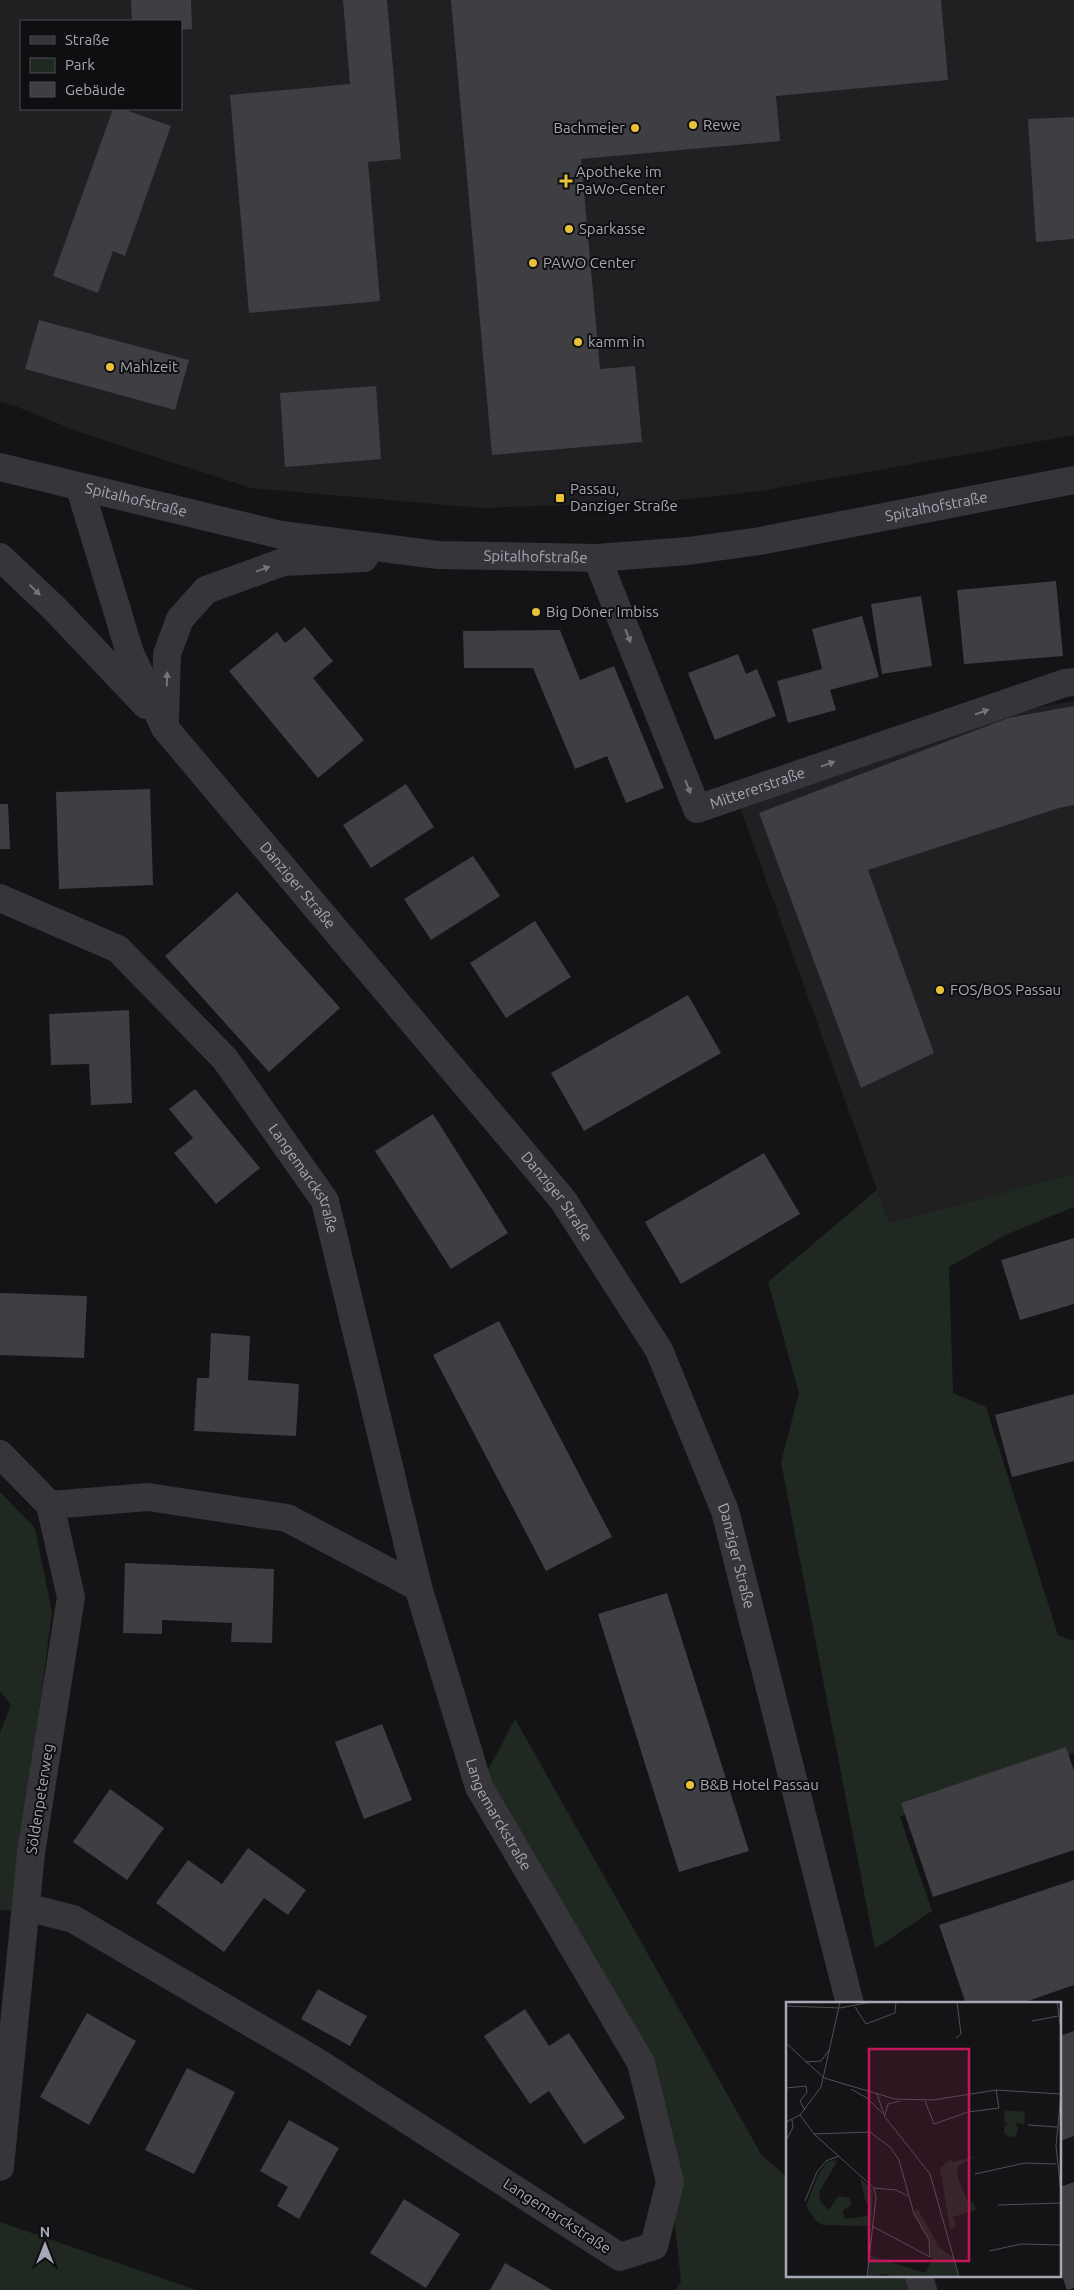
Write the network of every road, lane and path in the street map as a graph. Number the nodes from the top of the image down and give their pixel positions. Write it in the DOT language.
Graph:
graph roads {
  1 [pos="0,467"];
  2 [pos="1074,480"];
  3 [pos="80,488"];
  4 [pos="438,555"];
  5 [pos="0,557"];
  6 [pos="597,558"];
  7 [pos="1074,682"];
  8 [pos="164,726"];
  9 [pos="0,898"];
  10 [pos="0,1454"];
  11 [pos="50,1505"];
  12 [pos="418,1587"];
  13 [pos="26,1908"];
  14 [pos="849,2002"];
  15 [pos="0,2167"];
  1 -- 3 [label="street, Spitalhofstraße"];
  2 -- 6 [label="street, Spitalhofstraße"];
  3 -- 4 [label="street, Spitalhofstraße"];
  3 -- 8 [label="street, Danziger Straße"];
  4 -- 6 [label="street, Spitalhofstraße"];
  8 -- 4 [label="street, one-way"];
  5 -- 8 [label="street, one-way"];
  6 -- 7 [label="street, Mittererstraße, one-way"];
  8 -- 14 [label="street, Danziger Straße"];
  9 -- 12 [label="street, Langemarckstraße"];
  10 -- 11 [label="street"];
  11 -- 12 [label="street"];
  11 -- 13 [label="street, Söldenpeterweg"];
  12 -- 13 [label="street, Langemarckstraße"];
  13 -- 15 [label="street, Söldenpeterweg"];
}
